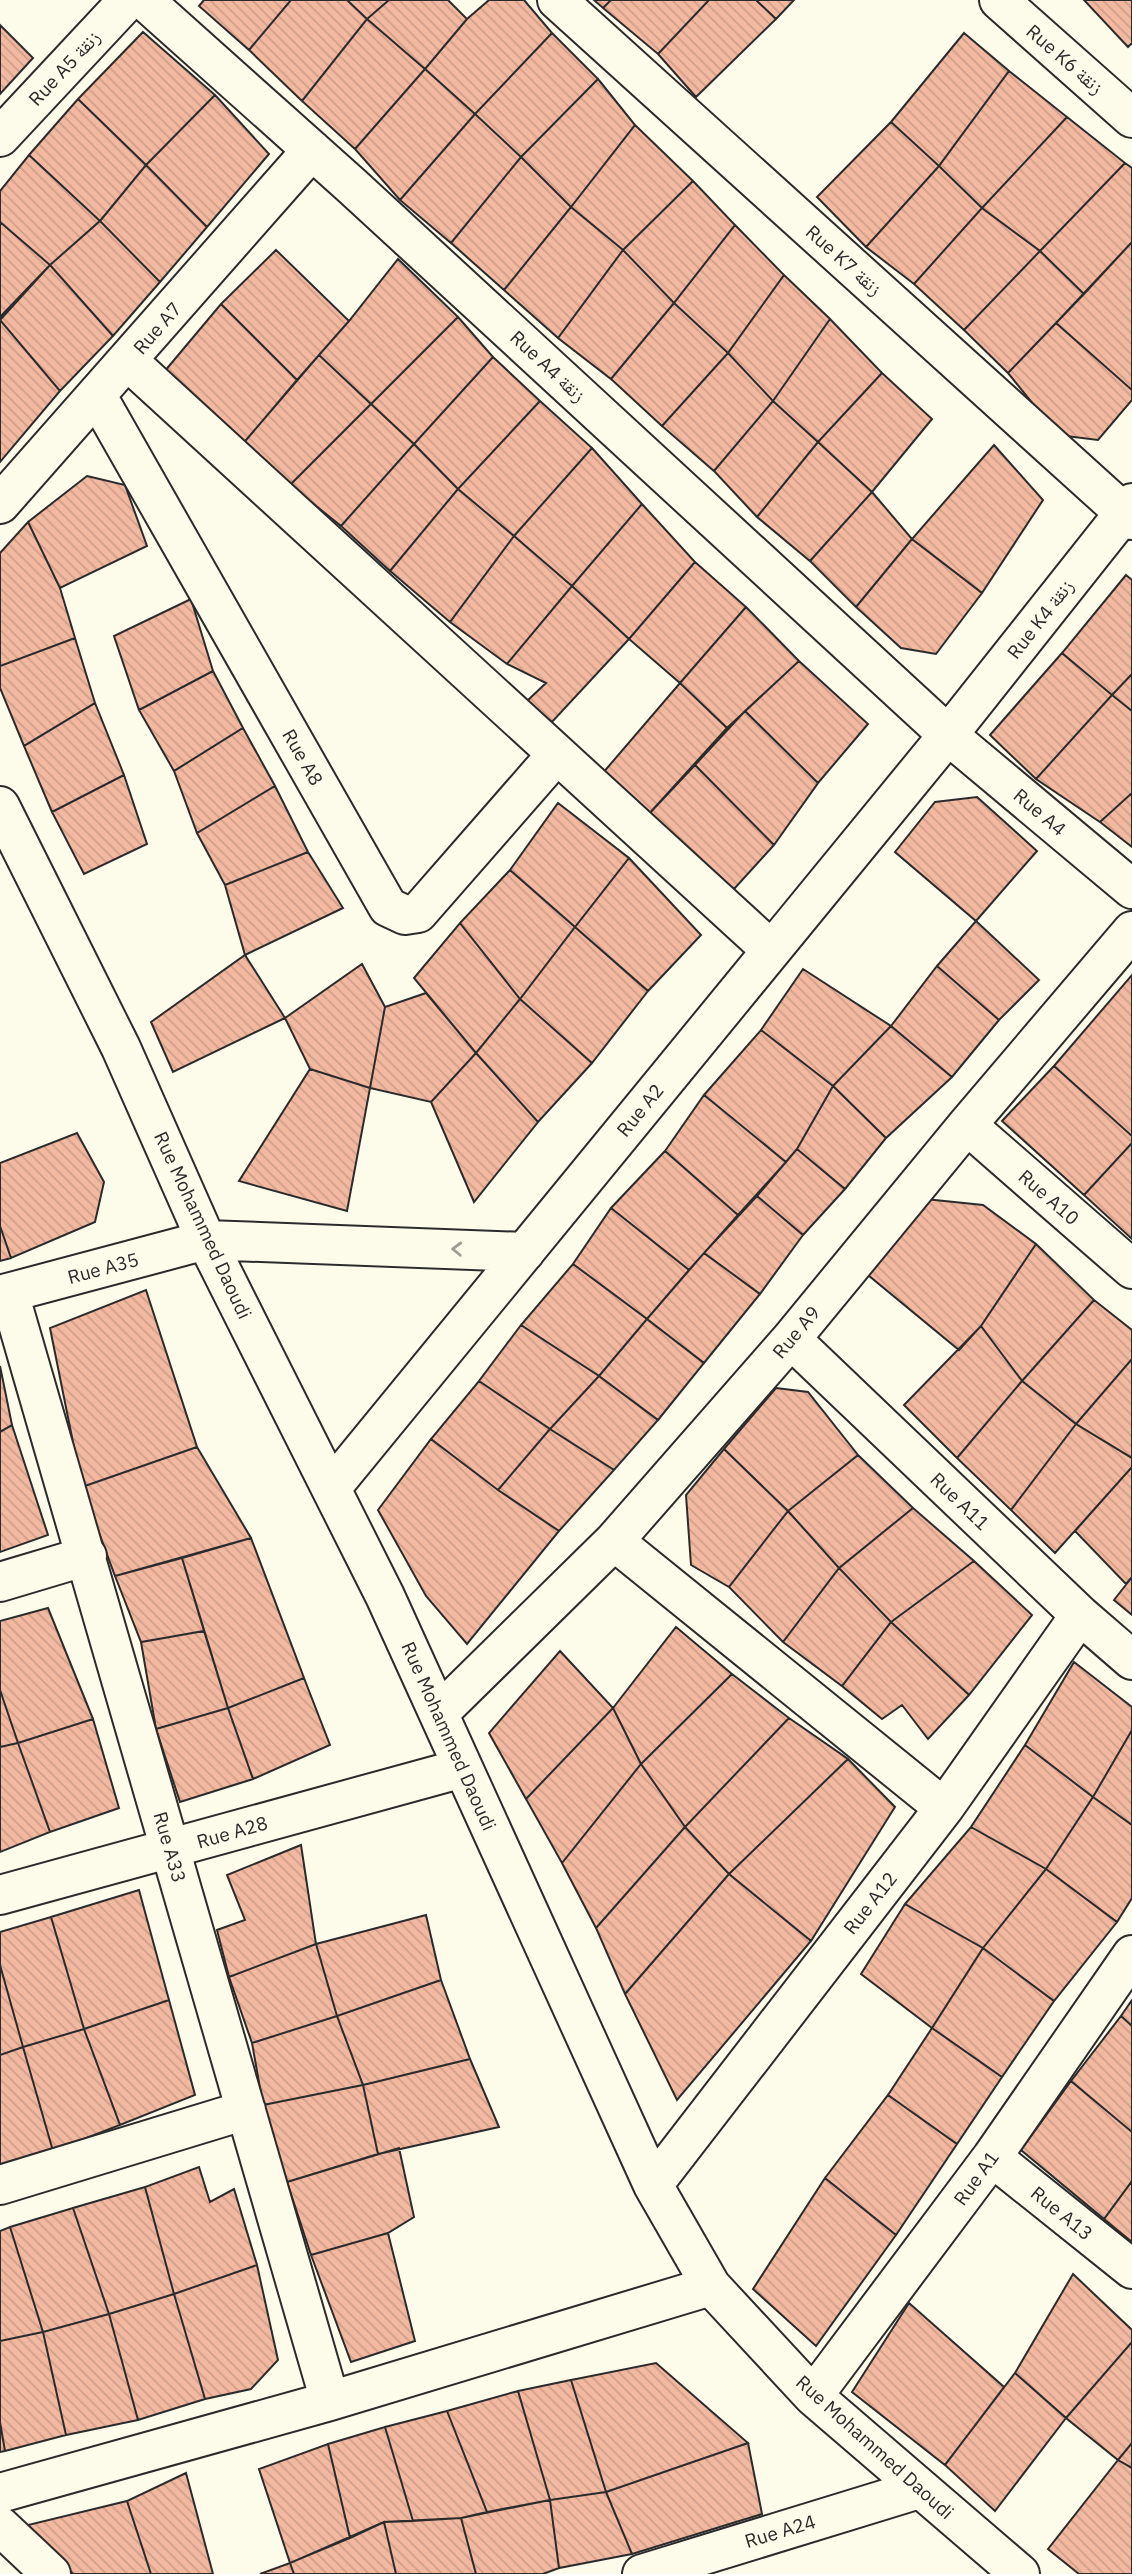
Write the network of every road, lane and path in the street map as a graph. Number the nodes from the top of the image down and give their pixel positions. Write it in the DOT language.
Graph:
graph roads {
  1 [pos="128,0"];
  2 [pos="144,0"];
  3 [pos="557,0"];
  4 [pos="999,0"];
  5 [pos="1132,118"];
  6 [pos="0,137"];
  7 [pos="312,150"];
  8 [pos="128,361"];
  9 [pos="97,396"];
  10 [pos="0,504"];
  11 [pos="1129,512"];
  12 [pos="948,734"];
  13 [pos="557,754"];
  14 [pos="0,806"];
  15 [pos="1132,890"];
  16 [pos="1132,931"];
  17 [pos="770,950"];
  18 [pos="967,1125"];
  19 [pos="206,1240"];
  20 [pos="525,1252"];
  21 [pos="1132,1269"];
  22 [pos="4,1294"];
  23 [pos="791,1339"];
  24 [pos="332,1487"];
  25 [pos="614,1541"];
  26 [pos="87,1556"];
  27 [pos="0,1582"];
  28 [pos="1080,1615"];
  29 [pos="1132,1660"];
  30 [pos="439,1713"];
  31 [pos="463,1768"];
  32 [pos="944,1808"];
  33 [pos="171,1849"];
  34 [pos="0,1895"];
  35 [pos="1132,1955"];
  36 [pos="246,2110"];
  37 [pos="992,2157"];
  38 [pos="0,2185"];
  39 [pos="653,2185"];
  40 [pos="1132,2269"];
  41 [pos="711,2286"];
  42 [pos="813,2396"];
  43 [pos="330,2400"];
  44 [pos="919,2489"];
  45 [pos="0,2493"];
  46 [pos="0,2526"];
  47 [pos="51,2574"];
  48 [pos="642,2574"];
  49 [pos="1020,2574"];
  1 -- 6 [label="street, Rue A5 زنقة"];
  2 -- 7 [label="street, Rue A4 زنقة"];
  3 -- 11 [label="street, Rue K7 زنقة"];
  4 -- 5 [label="street, Rue K6 زنقة"];
  7 -- 8 [label="street, Rue A7"];
  7 -- 12 [label="street, Rue A4 زنقة"];
  8 -- 9 [label="street, Rue A7"];
  8 -- 13 [label="street"];
  9 -- 10 [label="street, Rue A7"];
  9 -- 13 [label="street, Rue A8"];
  11 -- 12 [label="street, Rue K4 زنقة"];
  12 -- 15 [label="street, Rue A4"];
  12 -- 17 [label="street, Rue A2"];
  13 -- 17 [label="street"];
  14 -- 19 [label="street, Rue Mohammed Daoudi"];
  16 -- 18 [label="street, Rue A9"];
  17 -- 20 [label="street, Rue A2"];
  18 -- 21 [label="street, Rue A10"];
  18 -- 23 [label="street, Rue A9"];
  20 -- 19 [label="street, Rue A35, one-way"];
  19 -- 22 [label="street, Rue A35"];
  19 -- 24 [label="street, Rue Mohammed Daoudi"];
  20 -- 24 [label="street, Rue A2"];
  22 -- 26 [label="street, Rue A33"];
  23 -- 25 [label="street, Rue A9"];
  23 -- 28 [label="street, Rue A11"];
  24 -- 30 [label="street, Rue Mohammed Daoudi"];
  25 -- 30 [label="street, Rue A9"];
  25 -- 32 [label="street"];
  26 -- 27 [label="street"];
  26 -- 33 [label="street, Rue A33"];
  28 -- 29 [label="street, Rue A11"];
  28 -- 32 [label="street, Rue A12"];
  30 -- 31 [label="street, Rue Mohammed Daoudi"];
  31 -- 33 [label="street, Rue A28"];
  31 -- 39 [label="street, Rue Mohammed Daoudi"];
  32 -- 39 [label="street, Rue A12"];
  33 -- 34 [label="street, Rue A28"];
  33 -- 36 [label="street, Rue A33"];
  35 -- 37 [label="street, Rue A1"];
  36 -- 38 [label="street"];
  36 -- 43 [label="street, Rue A33"];
  37 -- 40 [label="street, Rue A13"];
  37 -- 42 [label="street, Rue A1"];
  39 -- 41 [label="street, Rue Mohammed Daoudi"];
  41 -- 42 [label="street, Rue Mohammed Daoudi"];
  41 -- 43 [label="street"];
  42 -- 44 [label="street, Rue Mohammed Daoudi"];
  43 -- 45 [label="street"];
  44 -- 48 [label="street, Rue A24"];
  44 -- 49 [label="street, Rue Mohammed Daoudi"];
  46 -- 47 [label="street"];
}
